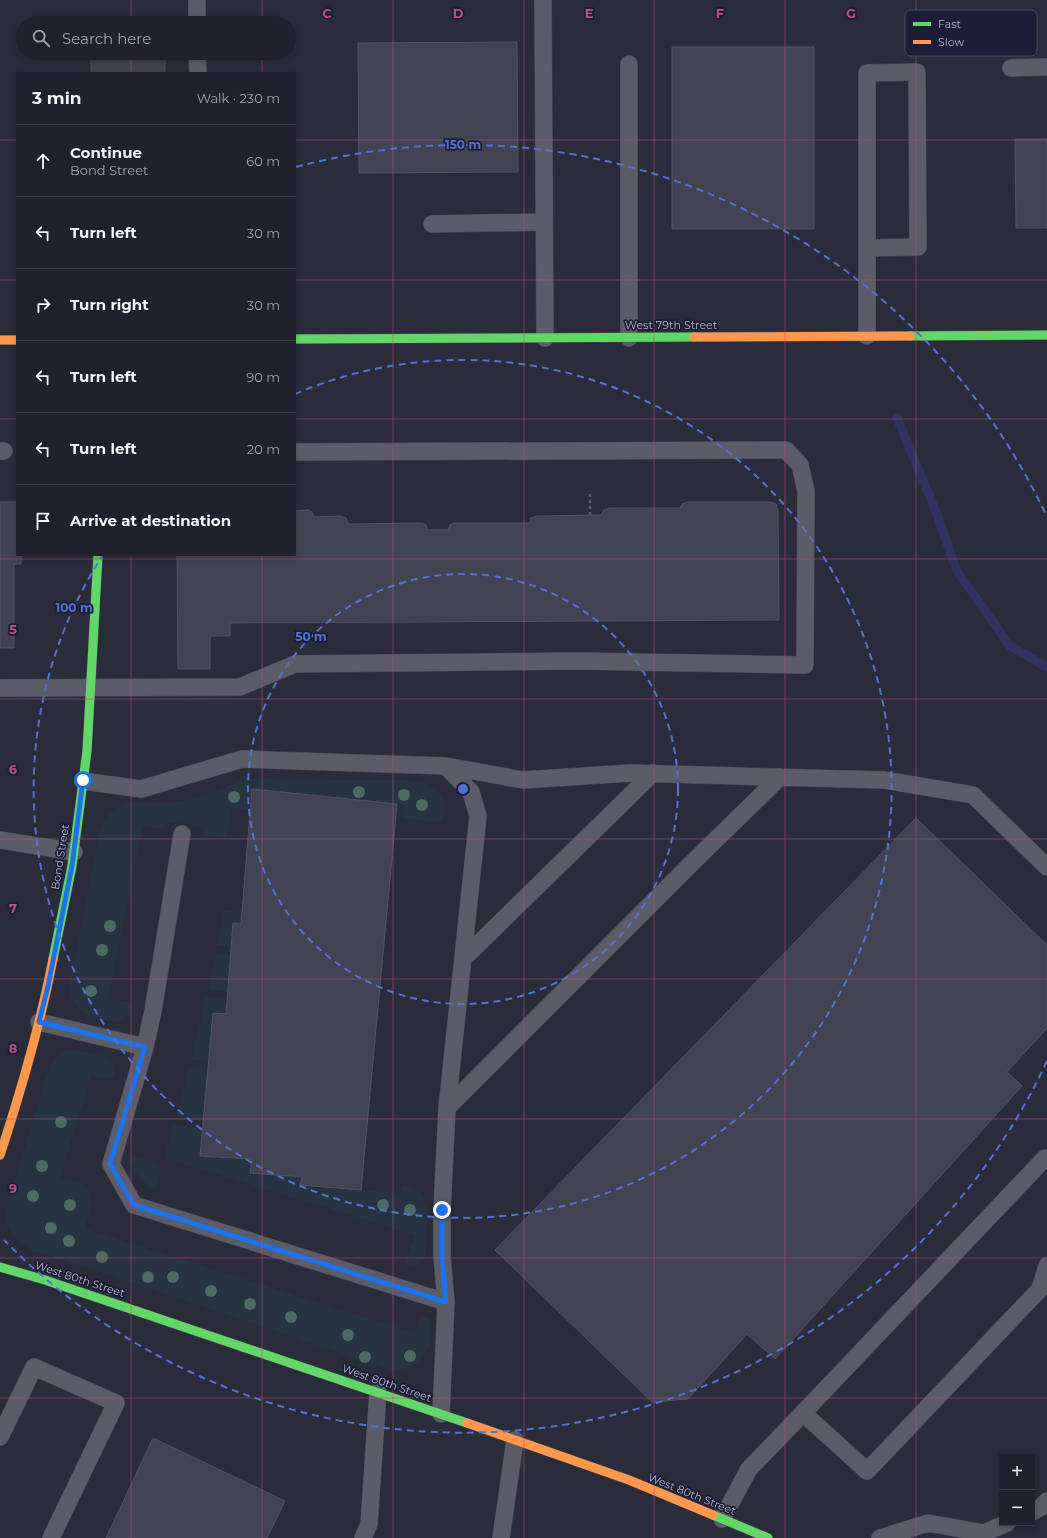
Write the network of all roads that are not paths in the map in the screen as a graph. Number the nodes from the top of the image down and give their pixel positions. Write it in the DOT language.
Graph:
graph roads {
  1 [pos="197,0"];
  2 [pos="543,0"];
  3 [pos="197,16"];
  4 [pos="197,60"];
  5 [pos="629,64"];
  6 [pos="1047,67"];
  7 [pos="1011,68"];
  8 [pos="198,72"];
  9 [pos="544,222"];
  10 [pos="432,224"];
  11 [pos="867,248"];
  12 [pos="867,336"];
  13 [pos="1047,336"];
  14 [pos="545,338"];
  15 [pos="629,338"];
  16 [pos="296,339"];
  17 [pos="0,340"];
  18 [pos="16,340"];
  19 [pos="296,452"];
  20 [pos="98,556"];
  21 [pos="0,688"];
  22 [pos="92,688"];
  23 [pos="446,766"];
  24 [pos="653,773"];
  25 [pos="780,777"];
  26 [pos="83,780"];
  27 [pos="182,834"];
  28 [pos="0,840"];
  29 [pos="74,852"];
  30 [pos="1047,867"];
  31 [pos="463,959"];
  32 [pos="39,1022"];
  33 [pos="145,1047"];
  34 [pos="447,1108"];
  35 [pos="0,1155"];
  36 [pos="1047,1158"];
  37 [pos="1047,1266"];
  38 [pos="0,1267"];
  39 [pos="446,1302"];
  40 [pos="378,1392"];
  41 [pos="803,1413"];
  42 [pos="441,1414"];
  43 [pos="0,1437"];
  44 [pos="515,1440"];
  45 [pos="1047,1501"];
  46 [pos="1035,1510"];
  47 [pos="722,1519"];
  48 [pos="928,1523"];
  49 [pos="1000,1526"];
  50 [pos="765,1537"];
  51 [pos="51,1538"];
  52 [pos="363,1538"];
  53 [pos="501,1538"];
  54 [pos="880,1538"];
  55 [pos="942,1538"];
  1 -- 3 [label="lane"];
  2 -- 9 [label="lane"];
  4 -- 8 [label="lane"];
  5 -- 15 [label="lane"];
  6 -- 7 [label="lane"];
  9 -- 10 [label="lane"];
  9 -- 14 [label="lane"];
  11 -- 11 [label="lane"];
  11 -- 12 [label="lane"];
  12 -- 13 [label="street, West 79th Street"];
  12 -- 15 [label="street, West 79th Street"];
  14 -- 15 [label="street, West 79th Street"];
  14 -- 16 [label="street, West 79th Street"];
  17 -- 18 [label="street"];
  19 -- 22 [label="lane"];
  20 -- 22 [label="street, Bond Street"];
  21 -- 22 [label="lane"];
  22 -- 26 [label="street, Bond Street"];
  23 -- 24 [label="lane"];
  23 -- 26 [label="lane"];
  23 -- 31 [label="lane"];
  24 -- 25 [label="lane"];
  24 -- 31 [label="lane"];
  25 -- 30 [label="lane"];
  25 -- 34 [label="lane"];
  26 -- 29 [label="street, Bond Street"];
  27 -- 33 [label="lane"];
  28 -- 29 [label="lane"];
  29 -- 32 [label="street, Bond Street"];
  31 -- 34 [label="lane"];
  32 -- 33 [label="lane"];
  32 -- 35 [label="street, Bond Street"];
  33 -- 39 [label="lane"];
  34 -- 39 [label="lane"];
  36 -- 41 [label="lane"];
  37 -- 41 [label="lane"];
  38 -- 40 [label="street, West 80th Street"];
  39 -- 42 [label="lane"];
  40 -- 42 [label="street, West 80th Street"];
  40 -- 52 [label="lane"];
  41 -- 47 [label="lane"];
  42 -- 44 [label="street, West 80th Street"];
  43 -- 51 [label="lane"];
  44 -- 47 [label="street, West 80th Street"];
  44 -- 53 [label="lane"];
  45 -- 46 [label="lane"];
  47 -- 50 [label="street, West 80th Street"];
  48 -- 49 [label="lane"];
  48 -- 54 [label="lane"];
  48 -- 55 [label="lane"];
}
